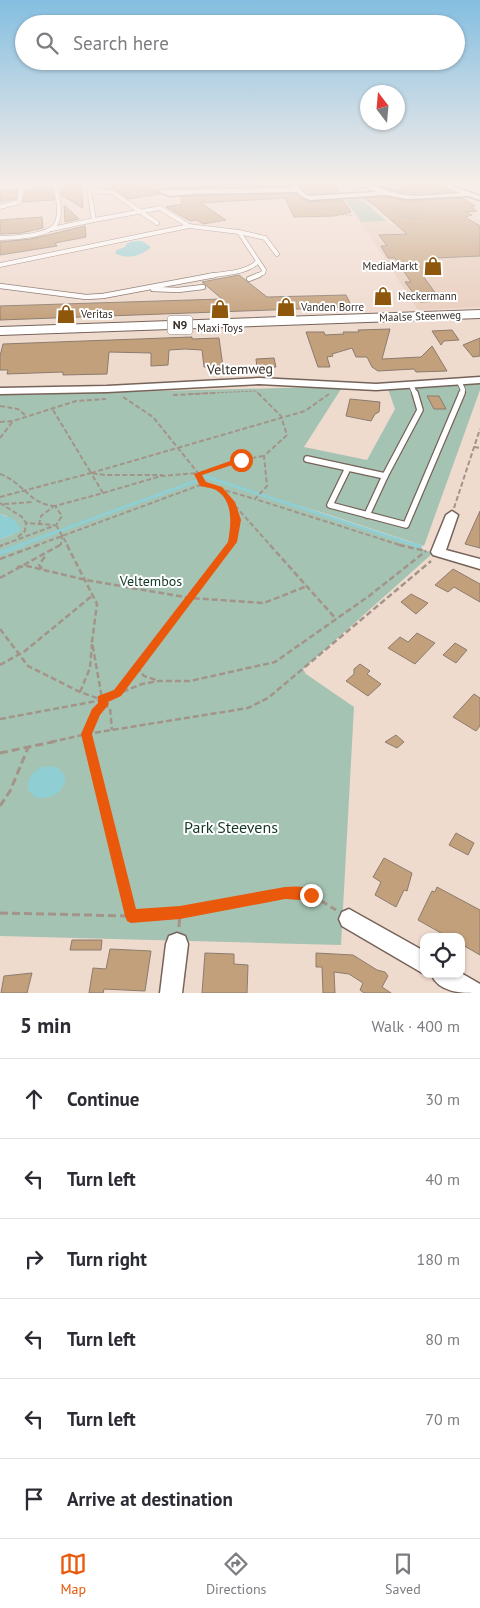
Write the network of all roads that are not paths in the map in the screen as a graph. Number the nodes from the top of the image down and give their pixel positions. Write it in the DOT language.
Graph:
graph roads {
  1 [pos="47,230"];
  2 [pos="168,230"];
  3 [pos="225,230"];
  4 [pos="239,232"];
  5 [pos="0,238"];
  6 [pos="277,254"];
  7 [pos="258,261"];
  8 [pos="0,265"];
  9 [pos="249,279"];
  10 [pos="0,286"];
  11 [pos="204,287"];
  12 [pos="144,288"];
  13 [pos="480,314"];
  14 [pos="0,331"];
  15 [pos="480,380"];
  16 [pos="459,381"];
  17 [pos="410,385"];
  18 [pos="0,392"];
  19 [pos="307,459"];
  20 [pos="348,468"];
  21 [pos="385,476"];
  22 [pos="367,515"];
  23 [pos="452,515"];
  24 [pos="480,564"];
  25 [pos="349,918"];
  26 [pos="177,944"];
  27 [pos="420,961"];
  28 [pos="449,978"];
  29 [pos="171,993"];
  30 [pos="474,993"];
  1 -- 5 [label="lane"];
  2 -- 8 [label="lane"];
  3 -- 4 [label="lane"];
  4 -- 6 [label="lane"];
  4 -- 7 [label="lane"];
  7 -- 9 [label="lane"];
  7 -- 12 [label="lane"];
  10 -- 12 [label="lane"];
  11 -- 12 [label="lane"];
  13 -- 14 [label="main road, Maalse Steenweg / N9"];
  15 -- 16 [label="street, Veltemweg"];
  16 -- 17 [label="street, Veltemweg"];
  16 -- 22 [label="lane"];
  17 -- 18 [label="street, Veltemweg"];
  17 -- 21 [label="lane"];
  19 -- 20 [label="lane"];
  20 -- 21 [label="lane"];
  20 -- 22 [label="lane"];
  21 -- 22 [label="lane"];
  23 -- 24 [label="street"];
  25 -- 27 [label="street"];
  26 -- 29 [label="street"];
  28 -- 30 [label="street"];
}
